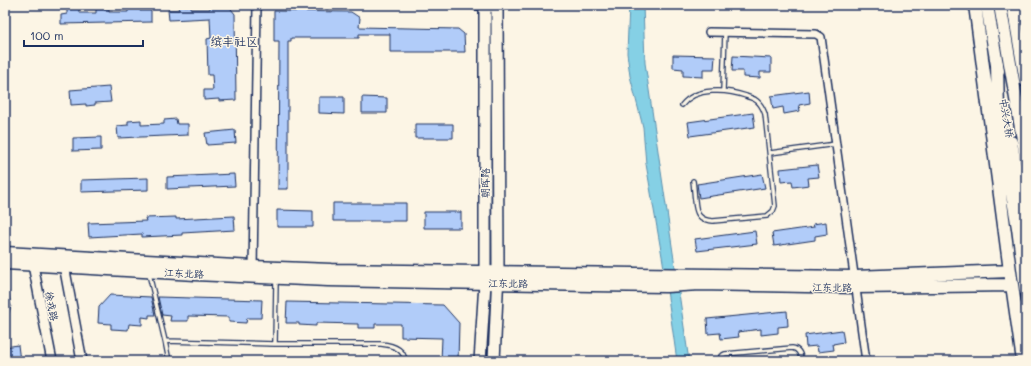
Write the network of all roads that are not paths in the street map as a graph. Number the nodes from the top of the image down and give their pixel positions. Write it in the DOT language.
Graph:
graph roads {
  1 [pos="256,5"];
  2 [pos="473,5"];
  3 [pos="975,5"];
  4 [pos="987,5"];
  5 [pos="1000,5"];
  6 [pos="1013,5"];
  7 [pos="1024,5"];
  8 [pos="485,6"];
  9 [pos="497,7"];
  10 [pos="1026,16"];
  11 [pos="709,32"];
  12 [pos="725,32"];
  13 [pos="997,64"];
  14 [pos="1026,81"];
  15 [pos="723,91"];
  16 [pos="682,105"];
  17 [pos="836,144"];
  18 [pos="770,153"];
  19 [pos="1026,157"];
  20 [pos="693,181"];
  21 [pos="1026,230"];
  22 [pos="5,253"];
  23 [pos="32,260"];
  24 [pos="64,261"];
  25 [pos="5,263"];
  26 [pos="148,271"];
  27 [pos="1010,271"];
  28 [pos="253,272"];
  29 [pos="277,277"];
  30 [pos="485,277"];
  31 [pos="498,278"];
  32 [pos="693,280"];
  33 [pos="855,282"];
  34 [pos="1012,285"];
  35 [pos="1026,291"];
  36 [pos="166,342"];
  37 [pos="275,344"];
  38 [pos="52,361"];
  39 [pos="82,361"];
  40 [pos="169,361"];
  41 [pos="405,361"];
  42 [pos="480,361"];
  43 [pos="494,361"];
  44 [pos="720,361"];
  45 [pos="802,361"];
  46 [pos="866,361"];
  47 [pos="1024,361"];
  1 -- 28 [label="street"];
  2 -- 8 [label="street"];
  3 -- 27 [label="main road"];
  4 -- 13 [label="main road, 中兴大桥"];
  5 -- 19 [label="main road, 中兴大桥"];
  6 -- 14 [label="main road"];
  7 -- 10 [label="main road"];
  8 -- 9 [label="street"];
  8 -- 30 [label="main road, 朝晖路"];
  9 -- 31 [label="main road, 朝晖路"];
  11 -- 12 [label="street"];
  12 -- 15 [label="lane"];
  12 -- 17 [label="street"];
  13 -- 21 [label="main road, 中兴大桥"];
  13 -- 35 [label="main road"];
  15 -- 16 [label="lane"];
  15 -- 18 [label="lane"];
  17 -- 18 [label="lane"];
  17 -- 33 [label="street"];
  18 -- 20 [label="lane"];
  22 -- 23 [label="main road, 江东北路"];
  23 -- 24 [label="main road, 江东北路"];
  23 -- 25 [label="main road, 江东北路"];
  23 -- 38 [label="street, 徐戎路"];
  24 -- 26 [label="main road, 江东北路"];
  24 -- 28 [label="main road, 江东北路"];
  24 -- 39 [label="street, 徐戎路"];
  26 -- 28 [label="main road, 江东北路"];
  26 -- 36 [label="lane"];
  27 -- 33 [label="main road, 江东北路"];
  27 -- 34 [label="main road"];
  28 -- 29 [label="main road, 江东北路"];
  28 -- 30 [label="main road, 江东北路"];
  29 -- 30 [label="main road, 江东北路"];
  29 -- 37 [label="lane"];
  30 -- 31 [label="main road, 江东北路"];
  30 -- 42 [label="main road, 朝晖路"];
  31 -- 32 [label="main road, 江东北路"];
  31 -- 32 [label="main road, 江东北路"];
  31 -- 43 [label="main road, 朝晖路"];
  32 -- 33 [label="main road, 江东北路"];
  33 -- 34 [label="main road, 江东北路"];
  33 -- 46 [label="street"];
  34 -- 47 [label="main road"];
  36 -- 37 [label="lane"];
  36 -- 40 [label="lane"];
  37 -- 41 [label="lane"];
  44 -- 45 [label="lane"];
}
